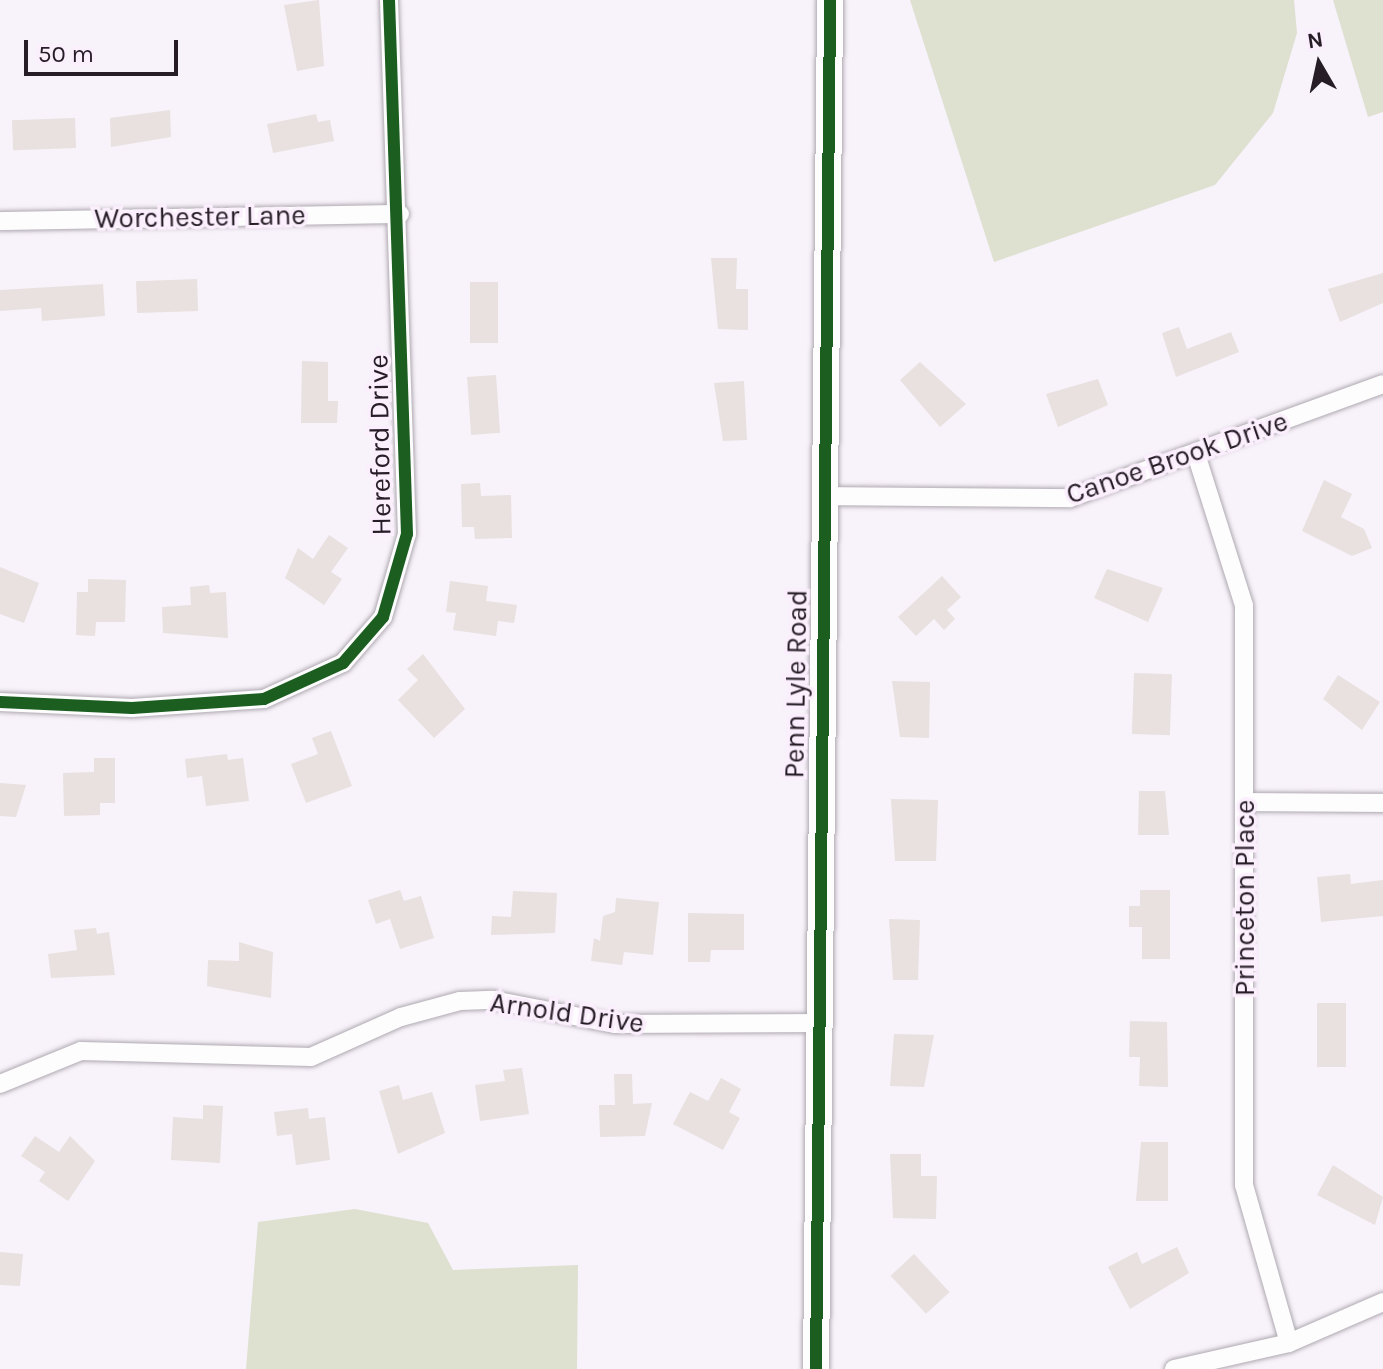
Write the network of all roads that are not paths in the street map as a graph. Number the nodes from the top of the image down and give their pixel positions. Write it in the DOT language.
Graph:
graph roads {
  1 [pos="389,0"];
  2 [pos="830,0"];
  3 [pos="400,214"];
  4 [pos="0,221"];
  5 [pos="1383,384"];
  6 [pos="1196,454"];
  7 [pos="822,496"];
  8 [pos="0,702"];
  9 [pos="1245,802"];
  10 [pos="1383,803"];
  11 [pos="816,1023"];
  12 [pos="0,1084"];
  13 [pos="1383,1302"];
  14 [pos="1289,1343"];
  15 [pos="1204,1366"];
  16 [pos="816,1369"];
  17 [pos="1174,1369"];
  1 -- 3 [label="street, Hereford Drive"];
  2 -- 7 [label="street, Penn Lyle Road"];
  3 -- 4 [label="street, Worchester Lane"];
  3 -- 8 [label="street, Hereford Drive"];
  5 -- 6 [label="street, Canoe Brook Drive"];
  6 -- 7 [label="street, Canoe Brook Drive"];
  6 -- 9 [label="street, Princeton Place"];
  7 -- 11 [label="street, Penn Lyle Road"];
  9 -- 10 [label="street"];
  9 -- 14 [label="street, Princeton Place"];
  11 -- 12 [label="street, Arnold Drive"];
  11 -- 16 [label="street, Penn Lyle Road"];
  13 -- 14 [label="street"];
  14 -- 15 [label="street"];
  15 -- 17 [label="street"];
}
